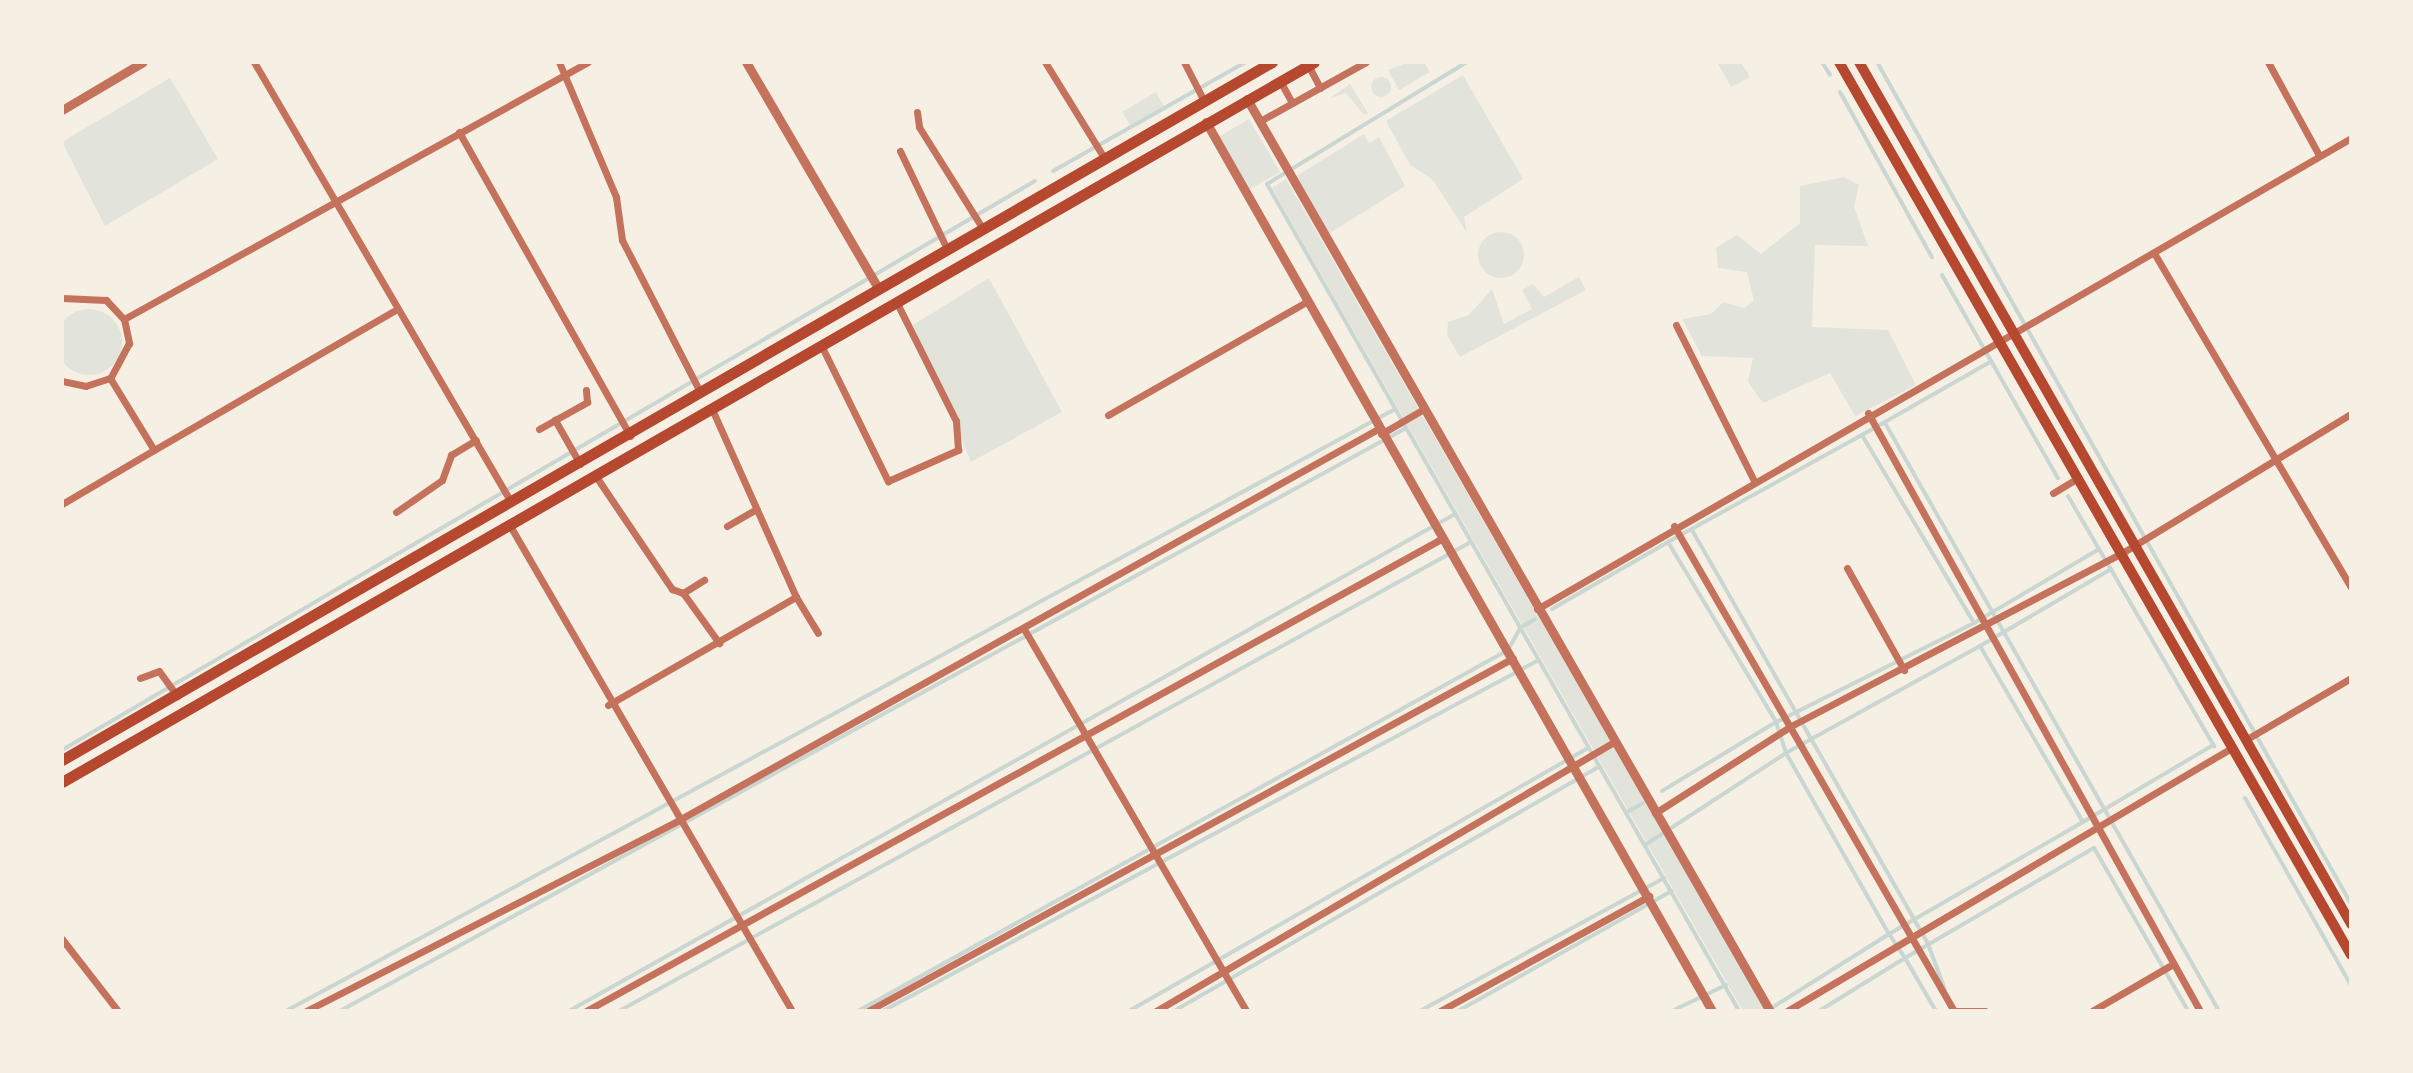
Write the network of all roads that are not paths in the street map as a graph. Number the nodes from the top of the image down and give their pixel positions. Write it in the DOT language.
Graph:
graph roads {
  1 [pos="143,62"];
  2 [pos="254,62"];
  3 [pos="559,62"];
  4 [pos="588,62"];
  5 [pos="746,62"];
  6 [pos="1045,62"];
  7 [pos="1184,62"];
  8 [pos="1272,62"];
  9 [pos="1366,62"];
  10 [pos="1839,62"];
  11 [pos="1859,62"];
  12 [pos="2268,62"];
  13 [pos="1311,63"];
  14 [pos="565,74"];
  15 [pos="1280,81"];
  16 [pos="1320,88"];
  17 [pos="1203,99"];
  18 [pos="1247,99"];
  19 [pos="1292,103"];
  20 [pos="62,110"];
  21 [pos="917,112"];
  22 [pos="1260,121"];
  23 [pos="1206,122"];
  24 [pos="459,132"];
  25 [pos="2351,138"];
  26 [pos="900,151"];
  27 [pos="2319,155"];
  28 [pos="1103,156"];
  29 [pos="1058,182"];
  30 [pos="1042,192"];
  31 [pos="1069,200"];
  32 [pos="330,203"];
  33 [pos="1054,210"];
  34 [pos="981,226"];
  35 [pos="946,247"];
  36 [pos="2154,253"];
  37 [pos="877,286"];
  38 [pos="63,296"];
  39 [pos="896,301"];
  40 [pos="1306,302"];
  41 [pos="394,311"];
  42 [pos="124,319"];
  43 [pos="1676,325"];
  44 [pos="2014,332"];
  45 [pos="1999,342"];
  46 [pos="821,345"];
  47 [pos="110,378"];
  48 [pos="62,381"];
  49 [pos="586,390"];
  50 [pos="700,392"];
  51 [pos="711,407"];
  52 [pos="1422,410"];
  53 [pos="1868,413"];
  54 [pos="2351,414"];
  55 [pos="1108,415"];
  56 [pos="555,420"];
  57 [pos="539,429"];
  58 [pos="1378,432"];
  59 [pos="630,436"];
  60 [pos="476,440"];
  61 [pos="154,450"];
  62 [pos="2275,463"];
  63 [pos="581,466"];
  64 [pos="595,475"];
  65 [pos="2078,478"];
  66 [pos="1753,479"];
  67 [pos="2053,493"];
  68 [pos="509,499"];
  69 [pos="62,504"];
  70 [pos="756,509"];
  71 [pos="396,512"];
  72 [pos="509,524"];
  73 [pos="727,526"];
  74 [pos="1674,526"];
  75 [pos="1441,539"];
  76 [pos="2134,545"];
  77 [pos="2122,553"];
  78 [pos="1847,568"];
  79 [pos="704,580"];
  80 [pos="2351,587"];
  81 [pos="683,593"];
  82 [pos="796,597"];
  83 [pos="1537,609"];
  84 [pos="1989,624"];
  85 [pos="1024,629"];
  86 [pos="818,633"];
  87 [pos="719,643"];
  88 [pos="1513,658"];
  89 [pos="1904,670"];
  90 [pos="140,678"];
  91 [pos="2351,678"];
  92 [pos="177,696"];
  93 [pos="608,705"];
  94 [pos="125,726"];
  95 [pos="1791,726"];
  96 [pos="1086,739"];
  97 [pos="2247,739"];
  98 [pos="136,741"];
  99 [pos="1614,742"];
  100 [pos="2234,745"];
  101 [pos="62,760"];
  102 [pos="1575,766"];
  103 [pos="62,782"];
  104 [pos="1655,813"];
  105 [pos="677,821"];
  106 [pos="2101,825"];
  107 [pos="1157,855"];
  108 [pos="1649,896"];
  109 [pos="2351,924"];
  110 [pos="740,927"];
  111 [pos="1911,936"];
  112 [pos="62,939"];
  113 [pos="2351,955"];
  114 [pos="2173,964"];
  115 [pos="1225,973"];
  116 [pos="1953,1009"];
  117 [pos="1710,1010"];
  118 [pos="118,1011"];
  119 [pos="306,1011"];
  120 [pos="586,1011"];
  121 [pos="792,1011"];
  122 [pos="868,1011"];
  123 [pos="1156,1011"];
  124 [pos="1246,1011"];
  125 [pos="1440,1011"];
  126 [pos="1770,1011"];
  127 [pos="1787,1011"];
  128 [pos="1985,1011"];
  129 [pos="2092,1011"];
  130 [pos="2200,1011"];
  1 -- 20 [label="street"];
  2 -- 32 [label="street"];
  3 -- 14 [label="street"];
  4 -- 14 [label="street"];
  5 -- 37 [label="street"];
  6 -- 28 [label="street"];
  7 -- 17 [label="street"];
  8 -- 17 [label="main road"];
  9 -- 16 [label="street"];
  10 -- 45 [label="main road"];
  11 -- 44 [label="main road"];
  12 -- 27 [label="street"];
  13 -- 15 [label="main road"];
  13 -- 16 [label="street"];
  14 -- 24 [label="street"];
  14 -- 50 [label="street"];
  15 -- 18 [label="main road"];
  15 -- 19 [label="street"];
  16 -- 19 [label="street"];
  17 -- 28 [label="main road"];
  18 -- 22 [label="street"];
  18 -- 23 [label="main road"];
  19 -- 22 [label="street"];
  21 -- 34 [label="street"];
  22 -- 52 [label="street"];
  23 -- 31 [label="main road"];
  23 -- 40 [label="street"];
  24 -- 32 [label="street"];
  24 -- 59 [label="street"];
  25 -- 27 [label="street"];
  26 -- 35 [label="street"];
  27 -- 36 [label="street"];
  28 -- 29 [label="main road"];
  29 -- 30 [label="main road"];
  29 -- 31 [label="main road"];
  30 -- 33 [label="main road"];
  30 -- 34 [label="main road"];
  31 -- 33 [label="main road"];
  32 -- 41 [label="street"];
  32 -- 42 [label="street"];
  33 -- 39 [label="main road"];
  34 -- 35 [label="main road"];
  35 -- 37 [label="main road"];
  36 -- 44 [label="street"];
  36 -- 62 [label="street"];
  37 -- 50 [label="main road"];
  38 -- 42 [label="street"];
  39 -- 46 [label="main road"];
  39 -- 46 [label="street"];
  40 -- 55 [label="street"];
  40 -- 58 [label="street"];
  41 -- 60 [label="street"];
  41 -- 61 [label="street"];
  42 -- 47 [label="street"];
  43 -- 66 [label="street"];
  44 -- 45 [label="street"];
  44 -- 76 [label="main road"];
  45 -- 53 [label="street"];
  45 -- 65 [label="main road"];
  46 -- 51 [label="main road"];
  47 -- 48 [label="street"];
  47 -- 61 [label="street"];
  49 -- 56 [label="street"];
  50 -- 59 [label="main road"];
  51 -- 64 [label="main road"];
  51 -- 70 [label="street"];
  52 -- 58 [label="street"];
  52 -- 83 [label="street"];
  53 -- 66 [label="street"];
  53 -- 84 [label="street"];
  54 -- 62 [label="street"];
  56 -- 57 [label="street"];
  56 -- 63 [label="street"];
  58 -- 75 [label="street"];
  58 -- 85 [label="street"];
  59 -- 63 [label="main road"];
  60 -- 68 [label="street"];
  60 -- 71 [label="street"];
  61 -- 69 [label="street"];
  62 -- 76 [label="street"];
  62 -- 80 [label="street"];
  63 -- 68 [label="main road"];
  64 -- 72 [label="main road"];
  64 -- 81 [label="street"];
  65 -- 67 [label="street"];
  65 -- 77 [label="main road"];
  66 -- 74 [label="street"];
  68 -- 92 [label="main road"];
  70 -- 73 [label="street"];
  70 -- 82 [label="street"];
  72 -- 93 [label="street"];
  72 -- 98 [label="main road"];
  74 -- 83 [label="street"];
  74 -- 95 [label="street"];
  75 -- 88 [label="street"];
  75 -- 96 [label="street"];
  76 -- 77 [label="street"];
  76 -- 97 [label="main road"];
  77 -- 84 [label="street"];
  77 -- 100 [label="main road"];
  78 -- 89 [label="street"];
  79 -- 81 [label="street"];
  81 -- 87 [label="street"];
  82 -- 86 [label="street"];
  82 -- 87 [label="street"];
  83 -- 99 [label="street"];
  84 -- 89 [label="street"];
  84 -- 106 [label="street"];
  85 -- 96 [label="street"];
  85 -- 105 [label="street"];
  87 -- 93 [label="street"];
  88 -- 102 [label="street"];
  88 -- 107 [label="street"];
  89 -- 95 [label="street"];
  90 -- 92 [label="street"];
  91 -- 97 [label="street"];
  92 -- 94 [label="main road"];
  93 -- 105 [label="street"];
  94 -- 98 [label="main road"];
  94 -- 101 [label="main road"];
  95 -- 104 [label="street"];
  95 -- 111 [label="street"];
  96 -- 107 [label="street"];
  96 -- 110 [label="street"];
  97 -- 109 [label="main road"];
  98 -- 103 [label="main road"];
  99 -- 102 [label="street"];
  99 -- 104 [label="street"];
  100 -- 106 [label="street"];
  100 -- 113 [label="main road"];
  102 -- 108 [label="street"];
  102 -- 115 [label="street"];
  104 -- 126 [label="street"];
  105 -- 110 [label="street"];
  105 -- 119 [label="street"];
  106 -- 111 [label="street"];
  106 -- 114 [label="street"];
  107 -- 115 [label="street"];
  107 -- 122 [label="street"];
  108 -- 117 [label="street"];
  108 -- 125 [label="street"];
  110 -- 120 [label="street"];
  110 -- 121 [label="street"];
  111 -- 116 [label="street"];
  111 -- 127 [label="street"];
  112 -- 118 [label="street"];
  114 -- 129 [label="street"];
  114 -- 130 [label="street"];
  115 -- 123 [label="street"];
  115 -- 124 [label="street"];
  116 -- 128 [label="street"];
}
